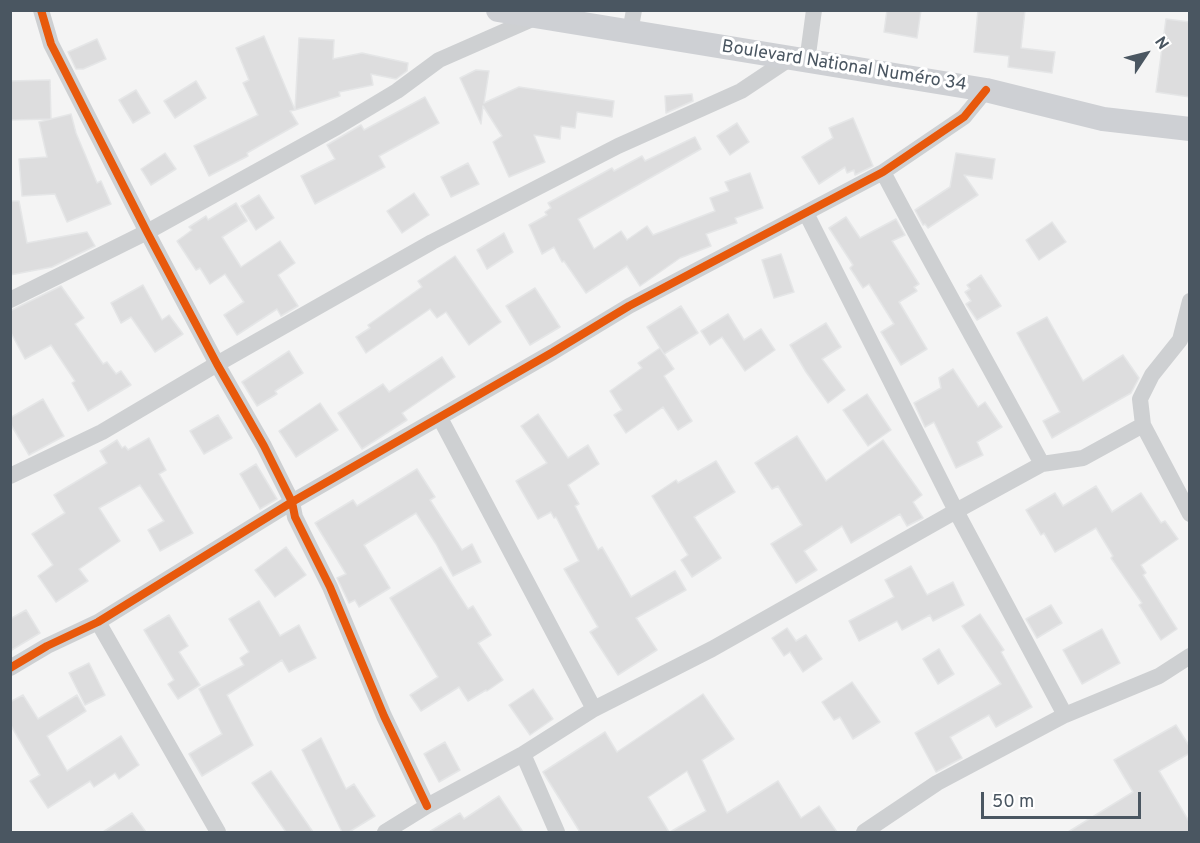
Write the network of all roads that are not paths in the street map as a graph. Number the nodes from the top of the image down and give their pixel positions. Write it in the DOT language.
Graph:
graph roads {
  1 [pos="41,10"];
  2 [pos="498,10"];
  3 [pos="814,10"];
  4 [pos="537,17"];
  5 [pos="632,21"];
  6 [pos="798,61"];
  7 [pos="987,90"];
  8 [pos="1189,129"];
  9 [pos="884,172"];
  10 [pos="806,213"];
  11 [pos="147,232"];
  12 [pos="10,300"];
  13 [pos="1190,301"];
  14 [pos="217,364"];
  15 [pos="440,418"];
  16 [pos="1143,426"];
  17 [pos="1042,464"];
  18 [pos="10,476"];
  19 [pos="292,502"];
  20 [pos="956,511"];
  21 [pos="1190,514"];
  22 [pos="98,622"];
  23 [pos="1190,656"];
  24 [pos="10,668"];
  25 [pos="594,709"];
  26 [pos="1065,714"];
  27 [pos="523,754"];
  28 [pos="427,806"];
  29 [pos="218,832"];
  30 [pos="385,832"];
  31 [pos="557,832"];
  32 [pos="864,832"];
  1 -- 11 [label="street"];
  2 -- 4 [label="main road, Boulevard National Numéro 34"];
  3 -- 6 [label="street"];
  4 -- 5 [label="main road, Boulevard National Numéro 34"];
  4 -- 11 [label="street"];
  5 -- 6 [label="main road, Boulevard National Numéro 34"];
  6 -- 7 [label="main road, Boulevard National Numéro 34"];
  6 -- 14 [label="street"];
  7 -- 8 [label="main road, Boulevard National Numéro 34"];
  7 -- 9 [label="street"];
  9 -- 10 [label="street"];
  9 -- 17 [label="street"];
  10 -- 15 [label="street"];
  10 -- 20 [label="street"];
  11 -- 12 [label="street"];
  11 -- 14 [label="street"];
  13 -- 16 [label="street"];
  14 -- 18 [label="street"];
  14 -- 19 [label="street"];
  15 -- 19 [label="street"];
  15 -- 25 [label="street"];
  16 -- 17 [label="street"];
  16 -- 21 [label="street"];
  17 -- 20 [label="street"];
  19 -- 22 [label="street"];
  19 -- 28 [label="street"];
  20 -- 25 [label="street"];
  20 -- 26 [label="street"];
  22 -- 24 [label="street"];
  22 -- 29 [label="street"];
  23 -- 26 [label="street"];
  25 -- 27 [label="street"];
  26 -- 32 [label="street"];
  27 -- 28 [label="street"];
  27 -- 31 [label="street"];
  28 -- 30 [label="street"];
}
